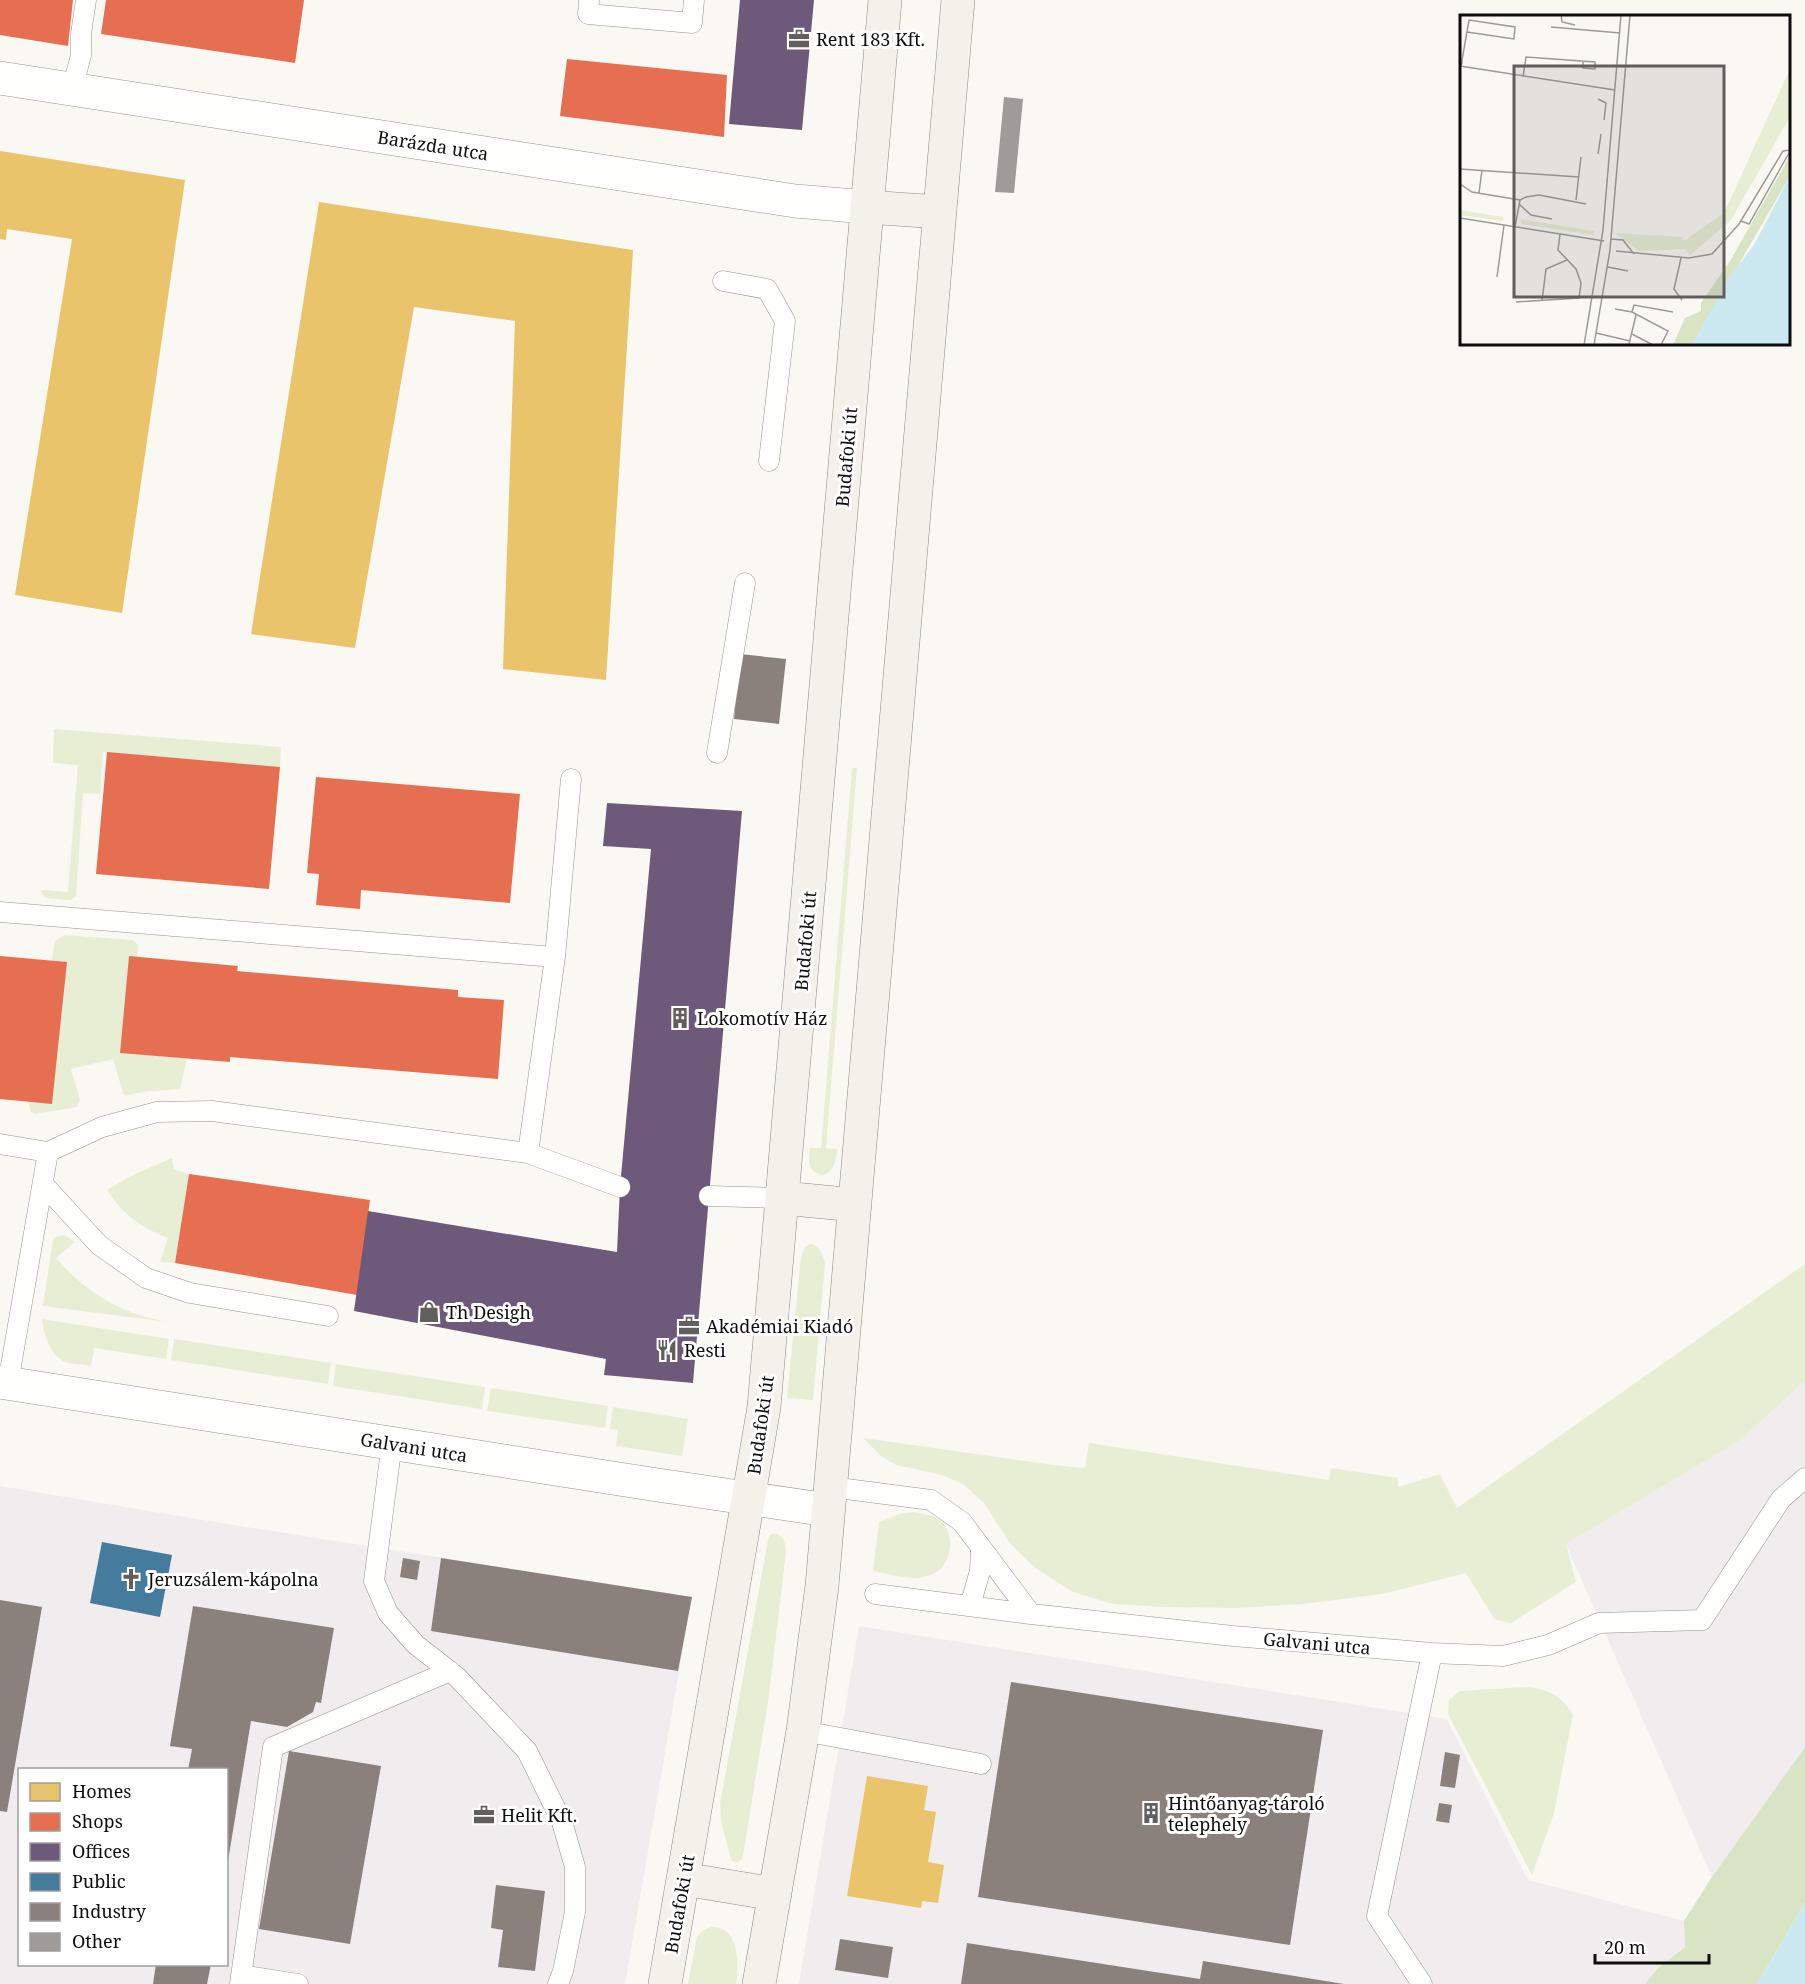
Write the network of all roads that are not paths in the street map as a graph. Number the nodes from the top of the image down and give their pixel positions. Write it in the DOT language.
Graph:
graph roads {
  1 [pos="86,0"];
  2 [pos="589,0"];
  3 [pos="694,0"];
  4 [pos="885,0"];
  5 [pos="958,0"];
  6 [pos="0,78"];
  7 [pos="72,90"];
  8 [pos="867,207"];
  9 [pos="939,212"];
  10 [pos="723,281"];
  11 [pos="769,461"];
  12 [pos="745,583"];
  13 [pos="717,753"];
  14 [pos="571,778"];
  15 [pos="0,912"];
  16 [pos="555,957"];
  17 [pos="0,1144"];
  18 [pos="48,1152"];
  19 [pos="528,1153"];
  20 [pos="43,1184"];
  21 [pos="620,1187"];
  22 [pos="709,1196"];
  23 [pos="783,1198"];
  24 [pos="855,1205"];
  25 [pos="328,1316"];
  26 [pos="4,1383"];
  27 [pos="392,1443"];
  28 [pos="1805,1478"];
  29 [pos="830,1498"];
  30 [pos="750,1499"];
  31 [pos="981,1548"];
  32 [pos="875,1594"];
  33 [pos="970,1606"];
  34 [pos="1031,1614"];
  35 [pos="1432,1653"];
  36 [pos="450,1671"];
  37 [pos="803,1731"];
  38 [pos="981,1764"];
  39 [pos="684,1879"];
  40 [pos="775,1894"];
  41 [pos="241,1980"];
  42 [pos="298,1984"];
  43 [pos="558,1984"];
  44 [pos="665,1984"];
  45 [pos="759,1984"];
  46 [pos="1422,1984"];
  1 -- 7 [label="lane"];
  2 -- 3 [label="lane"];
  4 -- 8 [label="main road, Budafoki út"];
  5 -- 9 [label="main road"];
  6 -- 7 [label="street, Barázda utca"];
  7 -- 8 [label="street, Barázda utca"];
  8 -- 9 [label="main road"];
  8 -- 23 [label="main road, Budafoki út"];
  9 -- 24 [label="main road"];
  10 -- 11 [label="lane"];
  12 -- 13 [label="lane"];
  14 -- 16 [label="lane"];
  15 -- 16 [label="lane"];
  16 -- 19 [label="lane"];
  17 -- 18 [label="lane"];
  18 -- 19 [label="lane"];
  18 -- 20 [label="lane"];
  19 -- 21 [label="lane"];
  20 -- 25 [label="lane"];
  20 -- 26 [label="lane"];
  22 -- 23 [label="lane"];
  23 -- 24 [label="main road"];
  23 -- 30 [label="main road, Budafoki út"];
  24 -- 29 [label="main road"];
  26 -- 27 [label="street, Galvani utca"];
  27 -- 30 [label="street, Galvani utca"];
  27 -- 36 [label="lane"];
  28 -- 35 [label="lane, Galvani utca"];
  29 -- 30 [label="street, Galvani utca"];
  29 -- 31 [label="lane, Galvani utca"];
  29 -- 37 [label="main road"];
  30 -- 39 [label="main road, Budafoki út"];
  31 -- 33 [label="lane"];
  31 -- 34 [label="lane, Galvani utca"];
  32 -- 33 [label="lane, Galvani utca"];
  33 -- 34 [label="lane, Galvani utca"];
  34 -- 35 [label="lane, Galvani utca"];
  35 -- 46 [label="lane"];
  36 -- 41 [label="lane"];
  36 -- 43 [label="lane"];
  37 -- 38 [label="lane"];
  37 -- 40 [label="main road"];
  39 -- 40 [label="main road"];
  39 -- 44 [label="main road, Budafoki út"];
  40 -- 45 [label="main road"];
  41 -- 42 [label="lane"];
}
